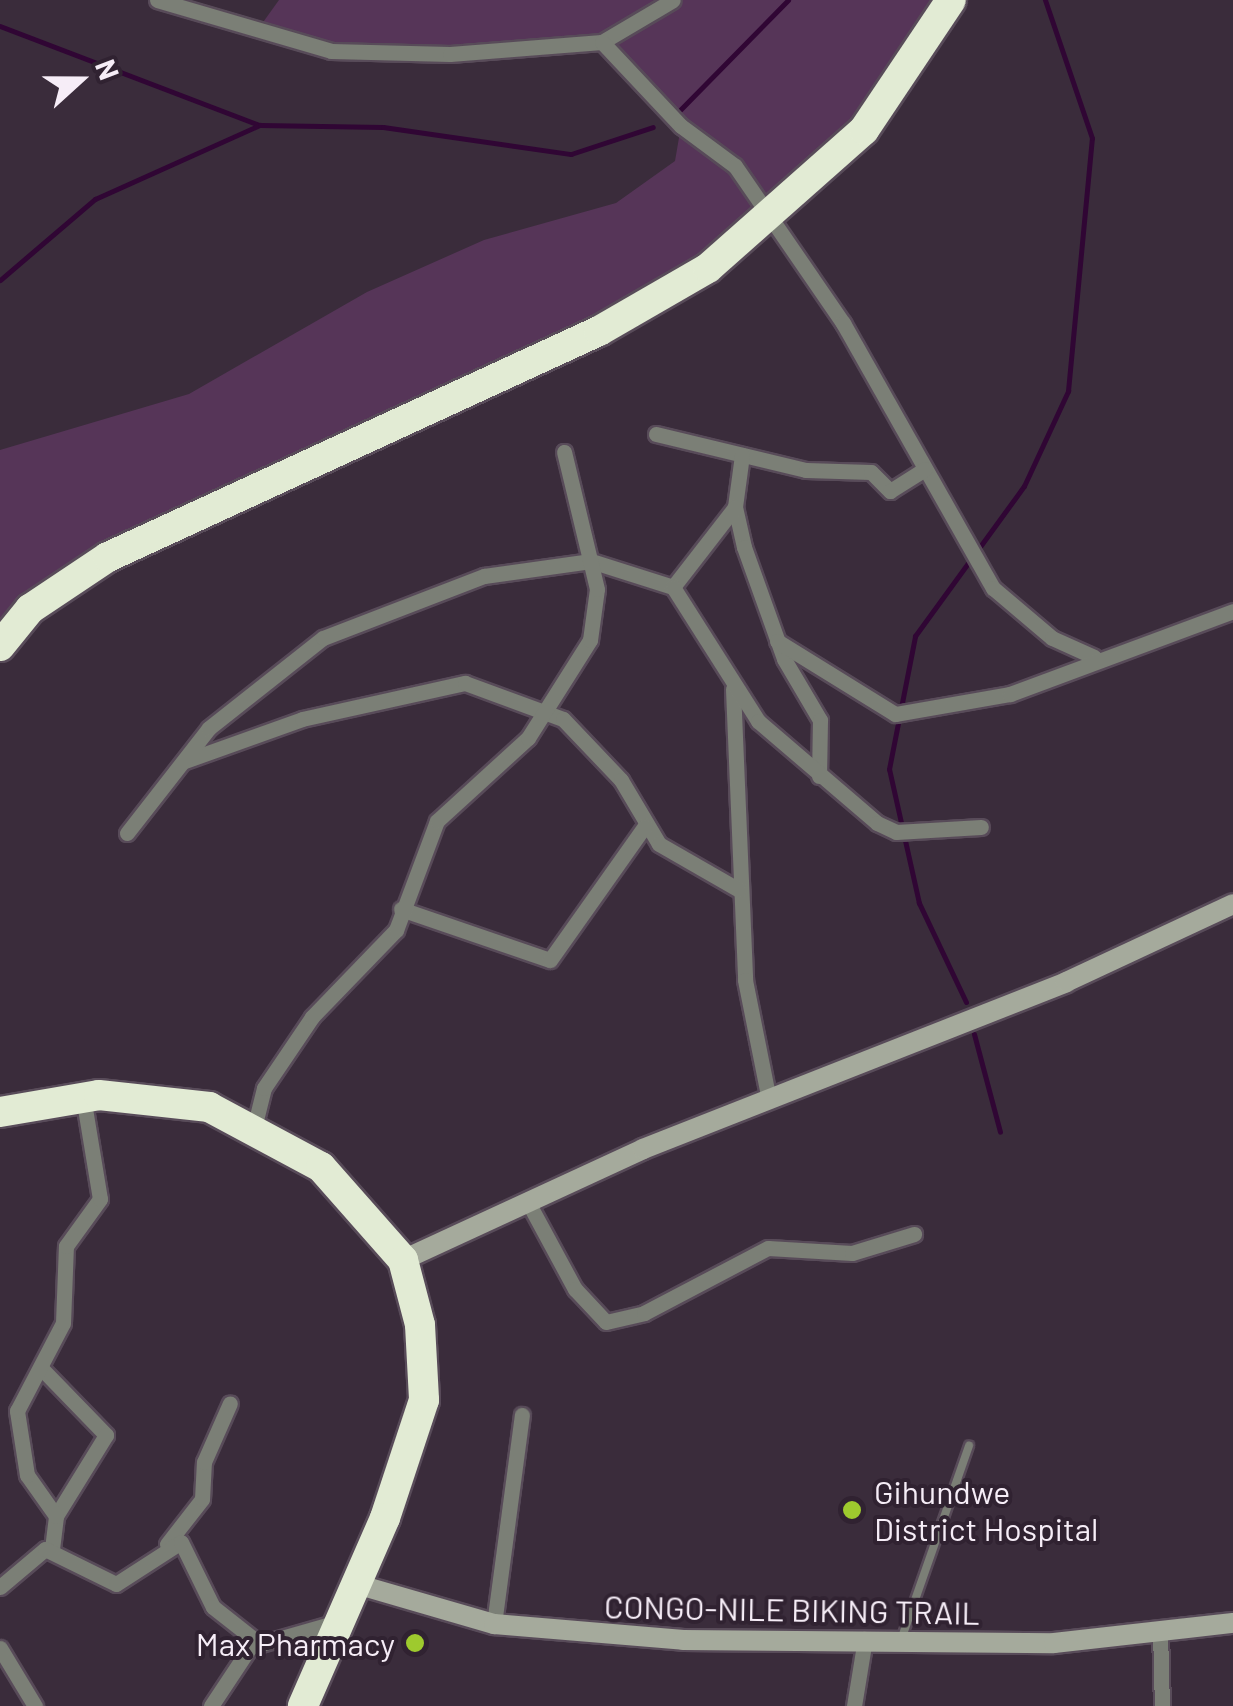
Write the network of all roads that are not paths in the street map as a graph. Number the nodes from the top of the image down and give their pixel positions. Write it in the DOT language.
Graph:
graph roads {
  1 [pos="157,0"];
  2 [pos="674,0"];
  3 [pos="951,0"];
  4 [pos="602,42"];
  5 [pos="769,220"];
  6 [pos="656,434"];
  7 [pos="564,452"];
  8 [pos="742,455"];
  9 [pos="925,469"];
  10 [pos="735,507"];
  11 [pos="591,560"];
  12 [pos="673,587"];
  13 [pos="1233,611"];
  14 [pos="776,642"];
  15 [pos="0,646"];
  16 [pos="1094,657"];
  17 [pos="734,689"];
  18 [pos="541,707"];
  19 [pos="185,761"];
  20 [pos="820,776"];
  21 [pos="645,826"];
  22 [pos="981,827"];
  23 [pos="127,833"];
  24 [pos="739,890"];
  25 [pos="1233,904"];
  26 [pos="401,909"];
  27 [pos="768,1095"];
  28 [pos="82,1096"];
  29 [pos="0,1112"];
  30 [pos="254,1128"];
  31 [pos="529,1204"];
  32 [pos="914,1234"];
  33 [pos="403,1260"];
  34 [pos="42,1368"];
  35 [pos="230,1404"];
  36 [pos="522,1415"];
  37 [pos="969,1446"];
  38 [pos="56,1516"];
  39 [pos="167,1544"];
  40 [pos="52,1549"];
  41 [pos="356,1584"];
  42 [pos="0,1587"];
  43 [pos="337,1622"];
  44 [pos="1233,1623"];
  45 [pos="494,1624"];
  46 [pos="1160,1632"];
  47 [pos="865,1639"];
  48 [pos="900,1640"];
  49 [pos="260,1644"];
  50 [pos="0,1648"];
  51 [pos="35,1706"];
  52 [pos="211,1706"];
  53 [pos="303,1706"];
  54 [pos="854,1706"];
  55 [pos="1162,1706"];
  1 -- 4 [label="street"];
  2 -- 4 [label="street"];
  3 -- 5 [label="highway"];
  4 -- 5 [label="street"];
  5 -- 9 [label="street"];
  5 -- 15 [label="highway"];
  6 -- 8 [label="street"];
  7 -- 11 [label="street"];
  8 -- 9 [label="street"];
  8 -- 10 [label="street"];
  9 -- 16 [label="street"];
  10 -- 12 [label="street"];
  10 -- 14 [label="street"];
  11 -- 12 [label="street"];
  11 -- 18 [label="street"];
  11 -- 19 [label="street"];
  12 -- 17 [label="street"];
  13 -- 16 [label="street"];
  14 -- 16 [label="street"];
  14 -- 20 [label="street"];
  17 -- 20 [label="street"];
  17 -- 24 [label="street"];
  18 -- 19 [label="street"];
  18 -- 21 [label="street"];
  18 -- 26 [label="street"];
  19 -- 23 [label="street"];
  20 -- 22 [label="street"];
  21 -- 24 [label="street"];
  21 -- 26 [label="street"];
  24 -- 27 [label="street"];
  25 -- 27 [label="street"];
  26 -- 30 [label="street"];
  27 -- 31 [label="street"];
  28 -- 29 [label="highway"];
  28 -- 30 [label="highway"];
  28 -- 34 [label="street"];
  30 -- 33 [label="highway"];
  31 -- 32 [label="street"];
  31 -- 33 [label="street"];
  33 -- 41 [label="highway"];
  34 -- 38 [label="street"];
  34 -- 38 [label="street"];
  35 -- 39 [label="street"];
  36 -- 45 [label="street"];
  37 -- 48 [label="lane"];
  38 -- 40 [label="street"];
  39 -- 40 [label="street"];
  39 -- 49 [label="street"];
  40 -- 42 [label="street"];
  41 -- 43 [label="highway"];
  41 -- 45 [label="street, CONGO-NILE BIKING TRAIL"];
  43 -- 49 [label="street"];
  43 -- 53 [label="highway"];
  44 -- 46 [label="street, CONGO-NILE BIKING TRAIL"];
  45 -- 47 [label="street, CONGO-NILE BIKING TRAIL"];
  46 -- 48 [label="street, CONGO-NILE BIKING TRAIL"];
  46 -- 55 [label="street"];
  47 -- 48 [label="street, CONGO-NILE BIKING TRAIL"];
  47 -- 54 [label="street"];
  49 -- 52 [label="street"];
  50 -- 51 [label="street"];
}
